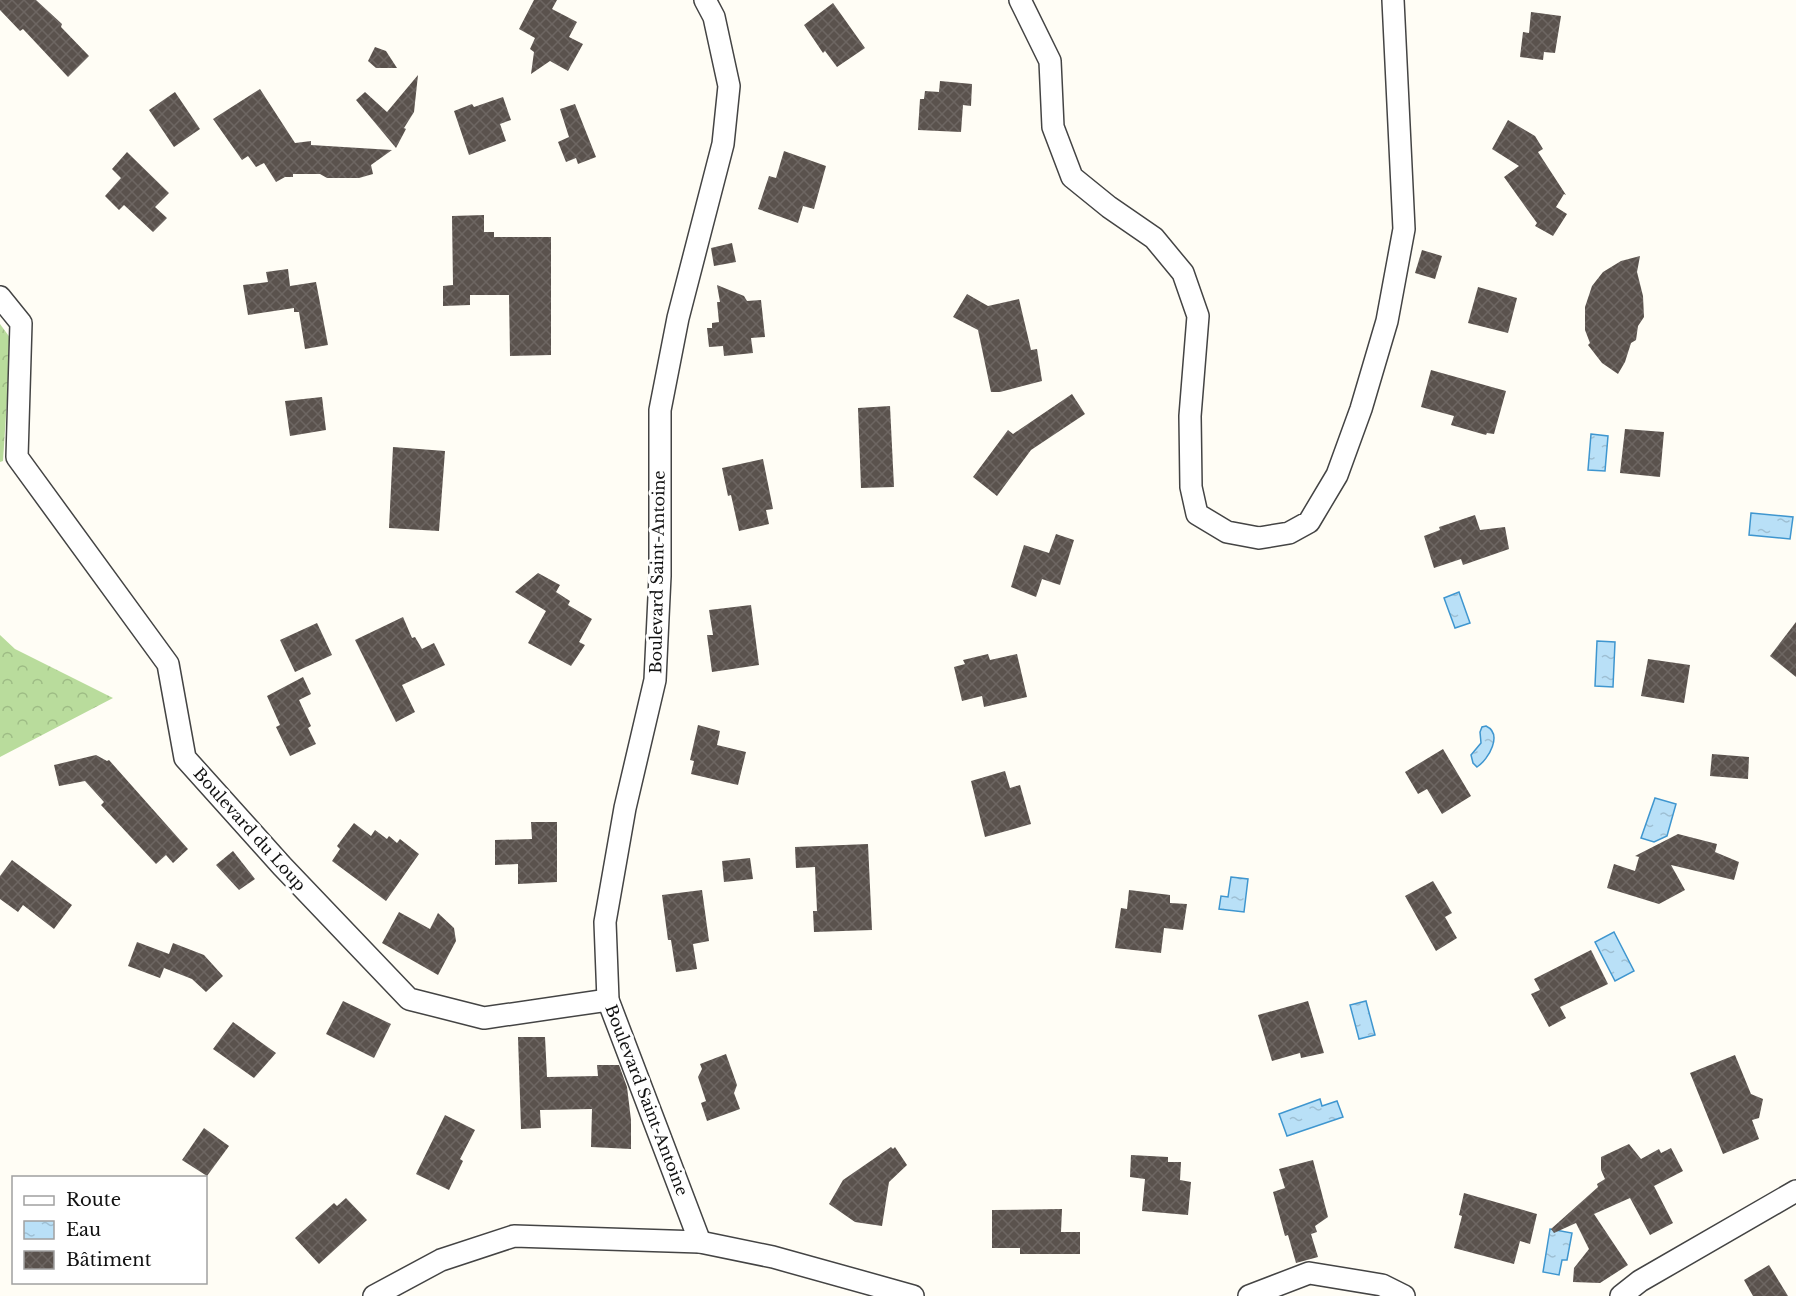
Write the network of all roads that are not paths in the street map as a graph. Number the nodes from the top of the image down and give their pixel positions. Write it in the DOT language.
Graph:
graph roads {
  1 [pos="705,0"];
  2 [pos="1020,0"];
  3 [pos="1393,0"];
  4 [pos="0,297"];
  5 [pos="608,1000"];
  6 [pos="1796,1191"];
  7 [pos="700,1242"];
  8 [pos="374,1296"];
  9 [pos="913,1296"];
  10 [pos="1249,1296"];
  11 [pos="1404,1296"];
  12 [pos="1621,1296"];
  1 -- 5 [label="street, Boulevard Saint-Antoine"];
  2 -- 3 [label="street"];
  4 -- 5 [label="street, Boulevard du Loup"];
  5 -- 7 [label="street, Boulevard Saint-Antoine"];
  6 -- 12 [label="street"];
  7 -- 8 [label="street"];
  7 -- 9 [label="street"];
  10 -- 11 [label="street"];
}
